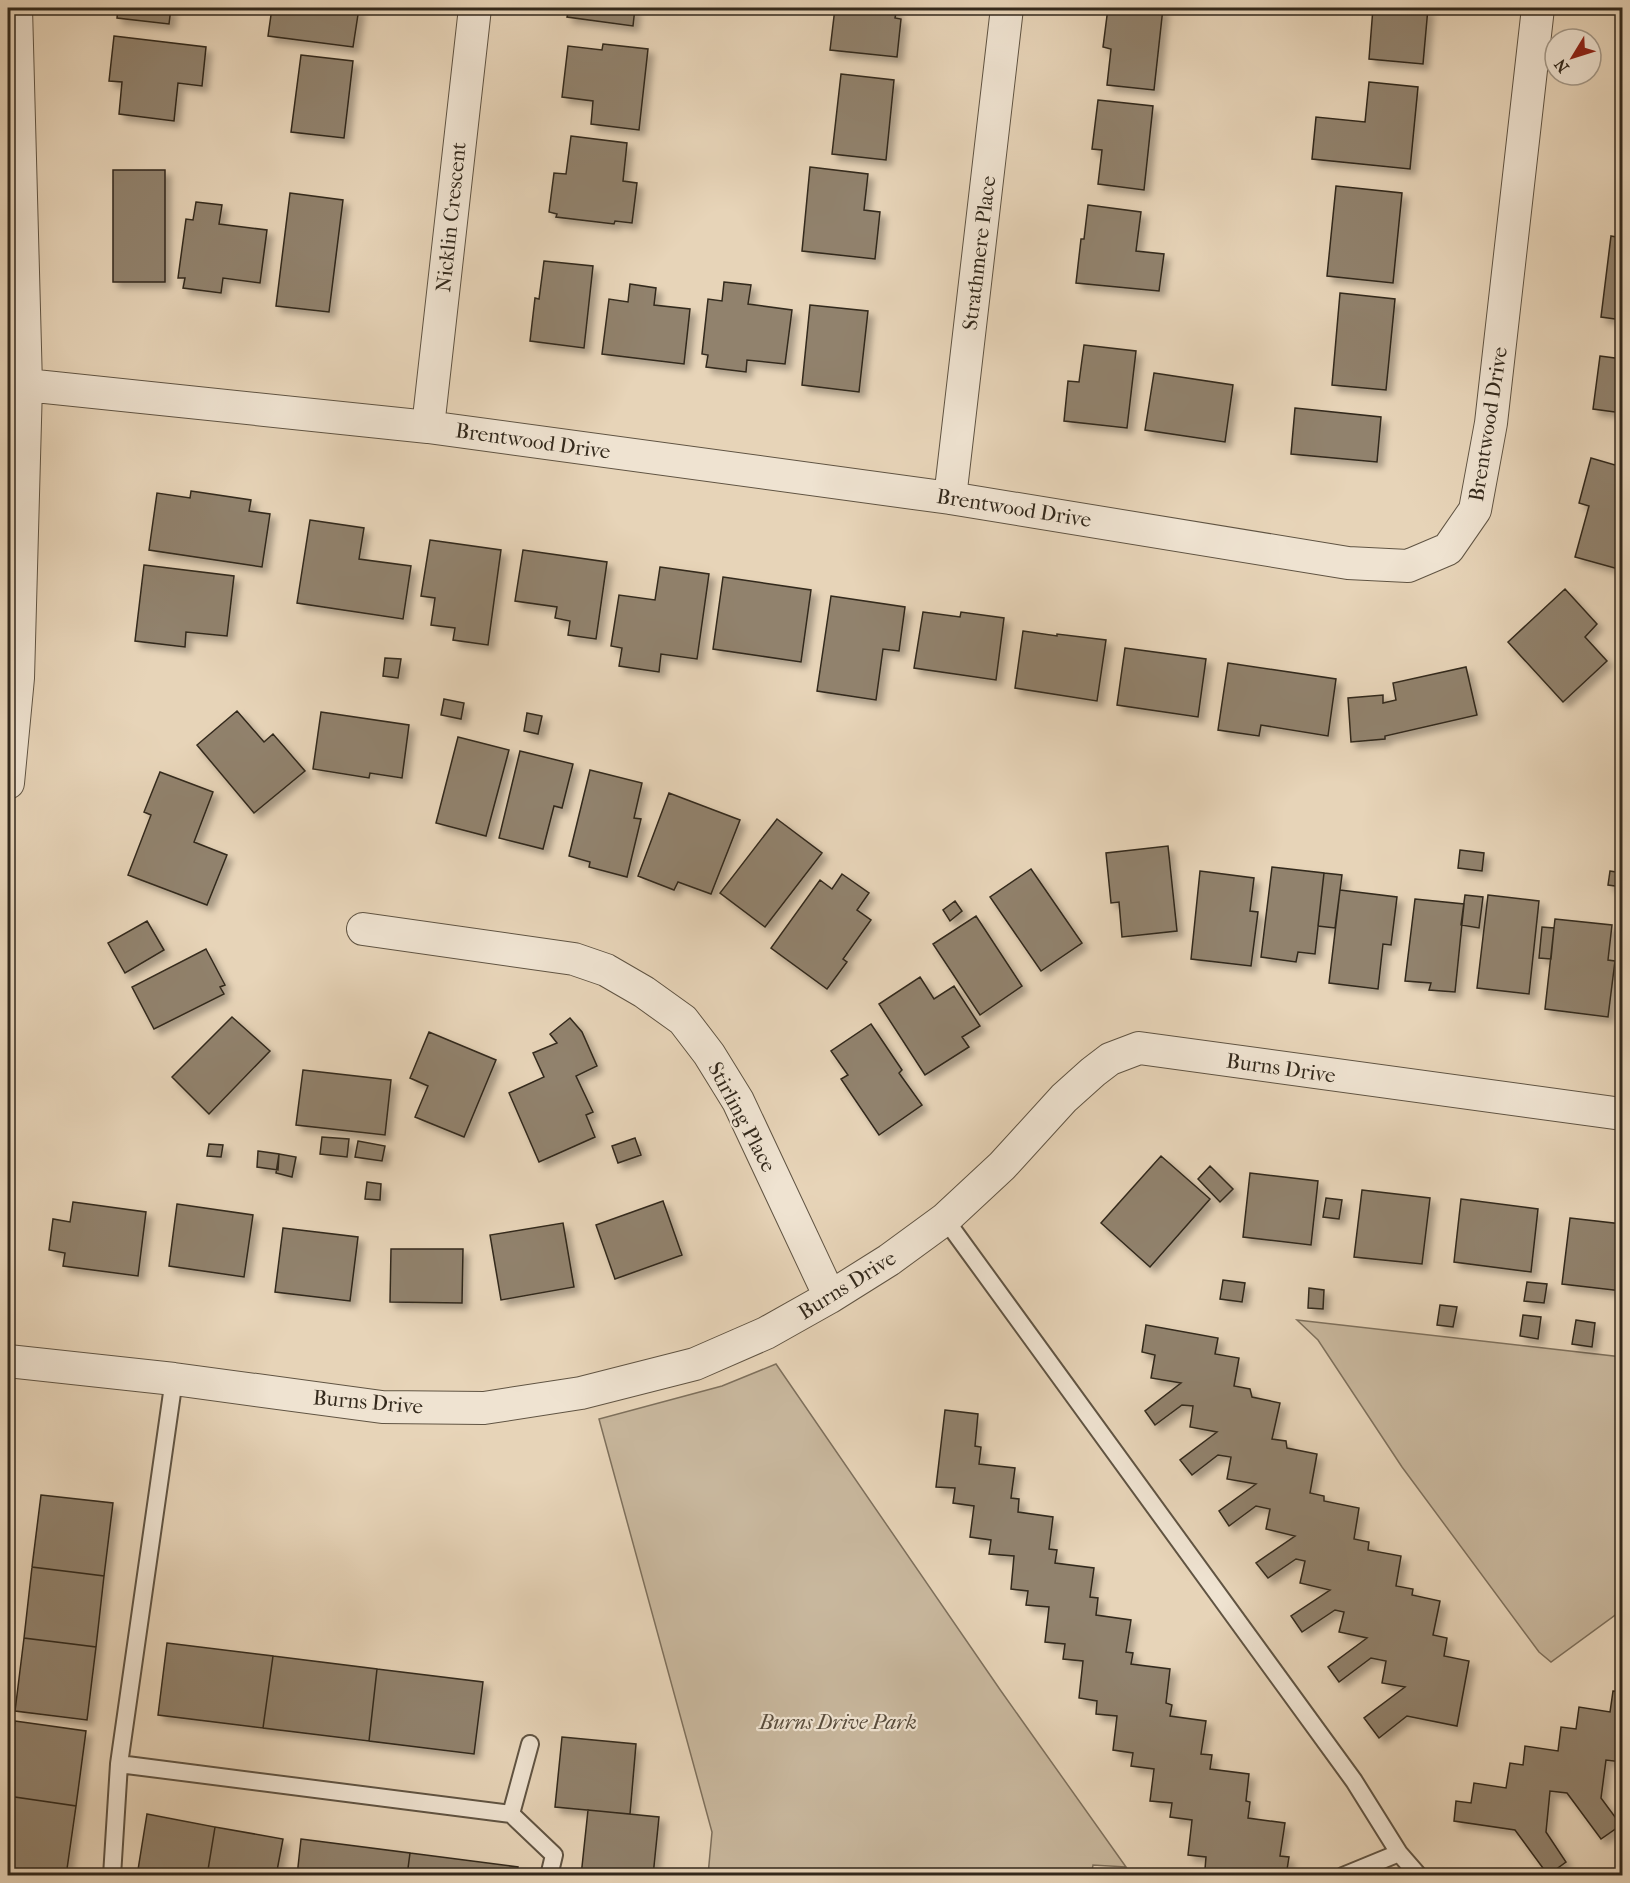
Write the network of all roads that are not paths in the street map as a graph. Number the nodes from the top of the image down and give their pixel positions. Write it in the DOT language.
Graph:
graph roads {
  1 [pos="16,8"];
  2 [pos="475,8"];
  3 [pos="1007,8"];
  4 [pos="1538,8"];
  5 [pos="26,386"];
  6 [pos="428,427"];
  7 [pos="950,498"];
  8 [pos="13,677"];
  9 [pos="8,783"];
  10 [pos="363,929"];
  11 [pos="1623,1114"];
  12 [pos="945,1219"];
  13 [pos="830,1298"];
  14 [pos="8,1361"];
  15 [pos="174,1379"];
  16 [pos="530,1744"];
  17 [pos="119,1764"];
  18 [pos="511,1814"];
  19 [pos="1399,1852"];
  20 [pos="112,1875"];
  21 [pos="549,1875"];
  22 [pos="1343,1875"];
  23 [pos="1419,1875"];
  1 -- 5 [label="street"];
  2 -- 6 [label="street, Nicklin Crescent"];
  3 -- 7 [label="street, Strathmere Place"];
  4 -- 7 [label="street, Brentwood Drive"];
  5 -- 6 [label="street, Brentwood Drive"];
  5 -- 8 [label="street"];
  6 -- 7 [label="street, Brentwood Drive"];
  8 -- 9 [label="street"];
  10 -- 13 [label="street, Stirling Place"];
  11 -- 12 [label="street, Burns Drive"];
  12 -- 13 [label="street, Burns Drive"];
  12 -- 19 [label="lane"];
  13 -- 15 [label="street, Burns Drive"];
  14 -- 15 [label="street, Burns Drive"];
  15 -- 17 [label="lane"];
  16 -- 18 [label="lane"];
  17 -- 18 [label="lane"];
  17 -- 20 [label="lane"];
  18 -- 21 [label="lane"];
  19 -- 22 [label="lane"];
  19 -- 23 [label="lane"];
}
